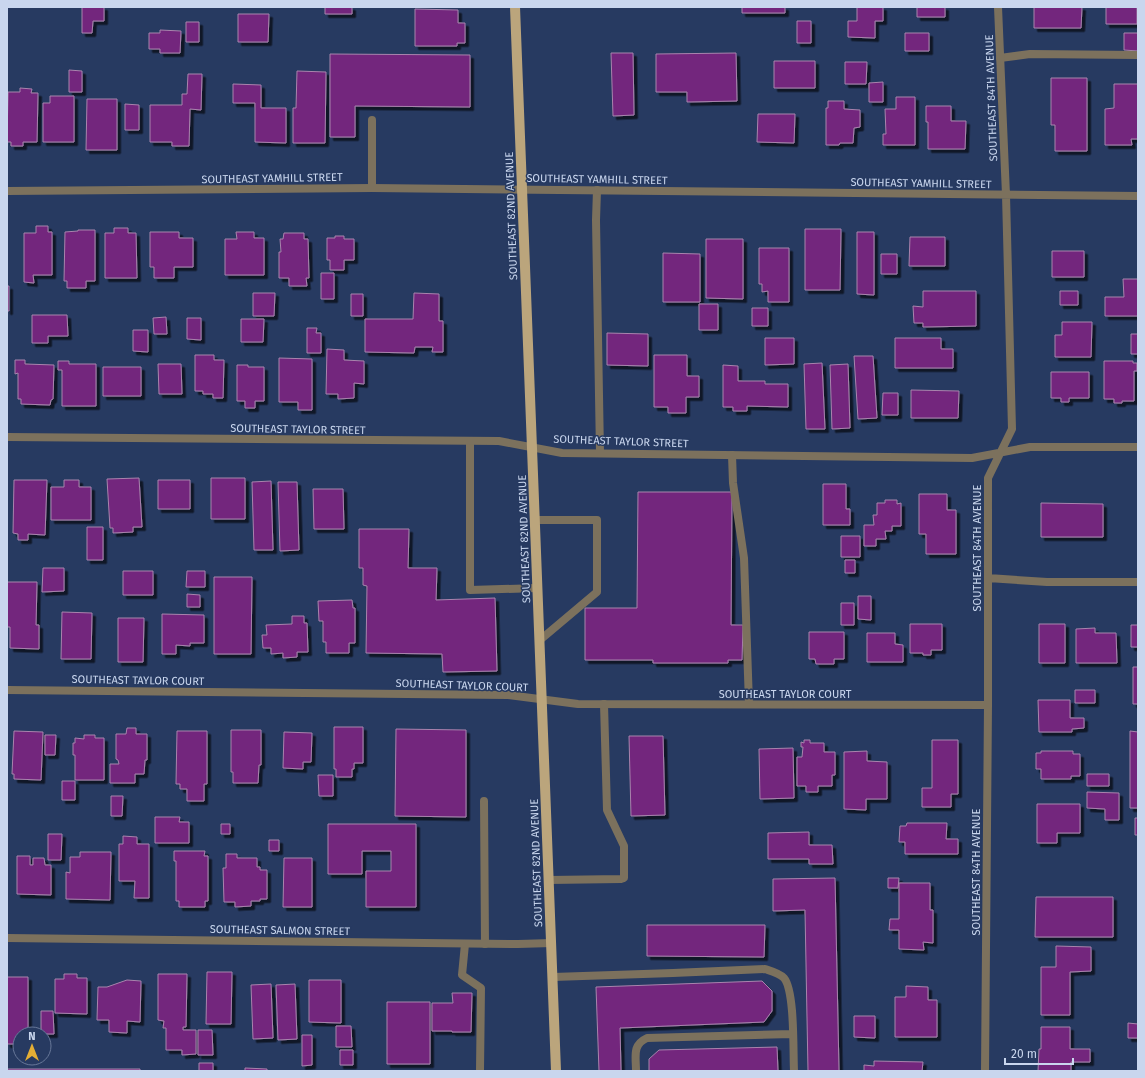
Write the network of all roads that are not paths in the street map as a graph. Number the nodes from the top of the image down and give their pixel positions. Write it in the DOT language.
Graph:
graph roads {
  1 [pos="515,7"];
  2 [pos="998,7"];
  3 [pos="1138,55"];
  4 [pos="1000,58"];
  5 [pos="372,120"];
  6 [pos="372,188"];
  7 [pos="522,190"];
  8 [pos="597,190"];
  9 [pos="7,192"];
  10 [pos="1006,194"];
  11 [pos="1138,196"];
  12 [pos="7,437"];
  13 [pos="470,441"];
  14 [pos="1138,447"];
  15 [pos="533,448"];
  16 [pos="1000,452"];
  17 [pos="600,453"];
  18 [pos="732,455"];
  19 [pos="536,520"];
  20 [pos="988,578"];
  21 [pos="1138,582"];
  22 [pos="538,588"];
  23 [pos="540,640"];
  24 [pos="7,690"];
  25 [pos="542,699"];
  26 [pos="604,704"];
  27 [pos="749,704"];
  28 [pos="988,705"];
  29 [pos="484,801"];
  30 [pos="549,880"];
  31 [pos="7,938"];
  32 [pos="552,943"];
  33 [pos="465,944"];
  34 [pos="485,944"];
  35 [pos="553,977"];
  36 [pos="792,1034"];
  37 [pos="480,1071"];
  38 [pos="556,1071"];
  39 [pos="636,1071"];
  40 [pos="794,1071"];
  41 [pos="985,1071"];
  1 -- 7 [label="main road, SOUTHEAST 82ND AVENUE"];
  2 -- 4 [label="street, SOUTHEAST 84TH AVENUE"];
  3 -- 4 [label="street"];
  4 -- 10 [label="street, SOUTHEAST 84TH AVENUE"];
  5 -- 6 [label="street"];
  6 -- 7 [label="street, SOUTHEAST YAMHILL STREET"];
  6 -- 9 [label="street, SOUTHEAST YAMHILL STREET"];
  7 -- 8 [label="street, SOUTHEAST YAMHILL STREET"];
  7 -- 15 [label="main road, SOUTHEAST 82ND AVENUE"];
  8 -- 10 [label="street, SOUTHEAST YAMHILL STREET"];
  8 -- 17 [label="street"];
  10 -- 11 [label="street, SOUTHEAST YAMHILL STREET"];
  10 -- 16 [label="street, SOUTHEAST 84TH AVENUE"];
  12 -- 13 [label="street, SOUTHEAST TAYLOR STREET"];
  13 -- 15 [label="street, SOUTHEAST TAYLOR STREET"];
  13 -- 22 [label="street"];
  14 -- 16 [label="street, SOUTHEAST TAYLOR STREET"];
  15 -- 17 [label="street, SOUTHEAST TAYLOR STREET"];
  15 -- 19 [label="main road, SOUTHEAST 82ND AVENUE"];
  16 -- 18 [label="street, SOUTHEAST TAYLOR STREET"];
  16 -- 20 [label="street, SOUTHEAST 84TH AVENUE"];
  17 -- 18 [label="street, SOUTHEAST TAYLOR STREET"];
  18 -- 27 [label="street"];
  19 -- 22 [label="main road, SOUTHEAST 82ND AVENUE"];
  19 -- 23 [label="street"];
  20 -- 21 [label="street"];
  20 -- 28 [label="street, SOUTHEAST 84TH AVENUE"];
  22 -- 23 [label="main road, SOUTHEAST 82ND AVENUE"];
  23 -- 25 [label="main road, SOUTHEAST 82ND AVENUE"];
  24 -- 25 [label="street, SOUTHEAST TAYLOR COURT"];
  25 -- 26 [label="street, SOUTHEAST TAYLOR COURT"];
  25 -- 30 [label="main road, SOUTHEAST 82ND AVENUE"];
  26 -- 27 [label="street, SOUTHEAST TAYLOR COURT"];
  26 -- 30 [label="street"];
  27 -- 28 [label="street, SOUTHEAST TAYLOR COURT"];
  28 -- 41 [label="street, SOUTHEAST 84TH AVENUE"];
  29 -- 34 [label="street"];
  30 -- 32 [label="main road, SOUTHEAST 82ND AVENUE"];
  31 -- 33 [label="street, SOUTHEAST SALMON STREET"];
  32 -- 34 [label="street, SOUTHEAST SALMON STREET"];
  32 -- 35 [label="main road, SOUTHEAST 82ND AVENUE"];
  33 -- 34 [label="street, SOUTHEAST SALMON STREET"];
  33 -- 37 [label="street"];
  35 -- 36 [label="street"];
  35 -- 38 [label="main road, SOUTHEAST 82ND AVENUE"];
  36 -- 39 [label="street"];
  36 -- 40 [label="street"];
}
